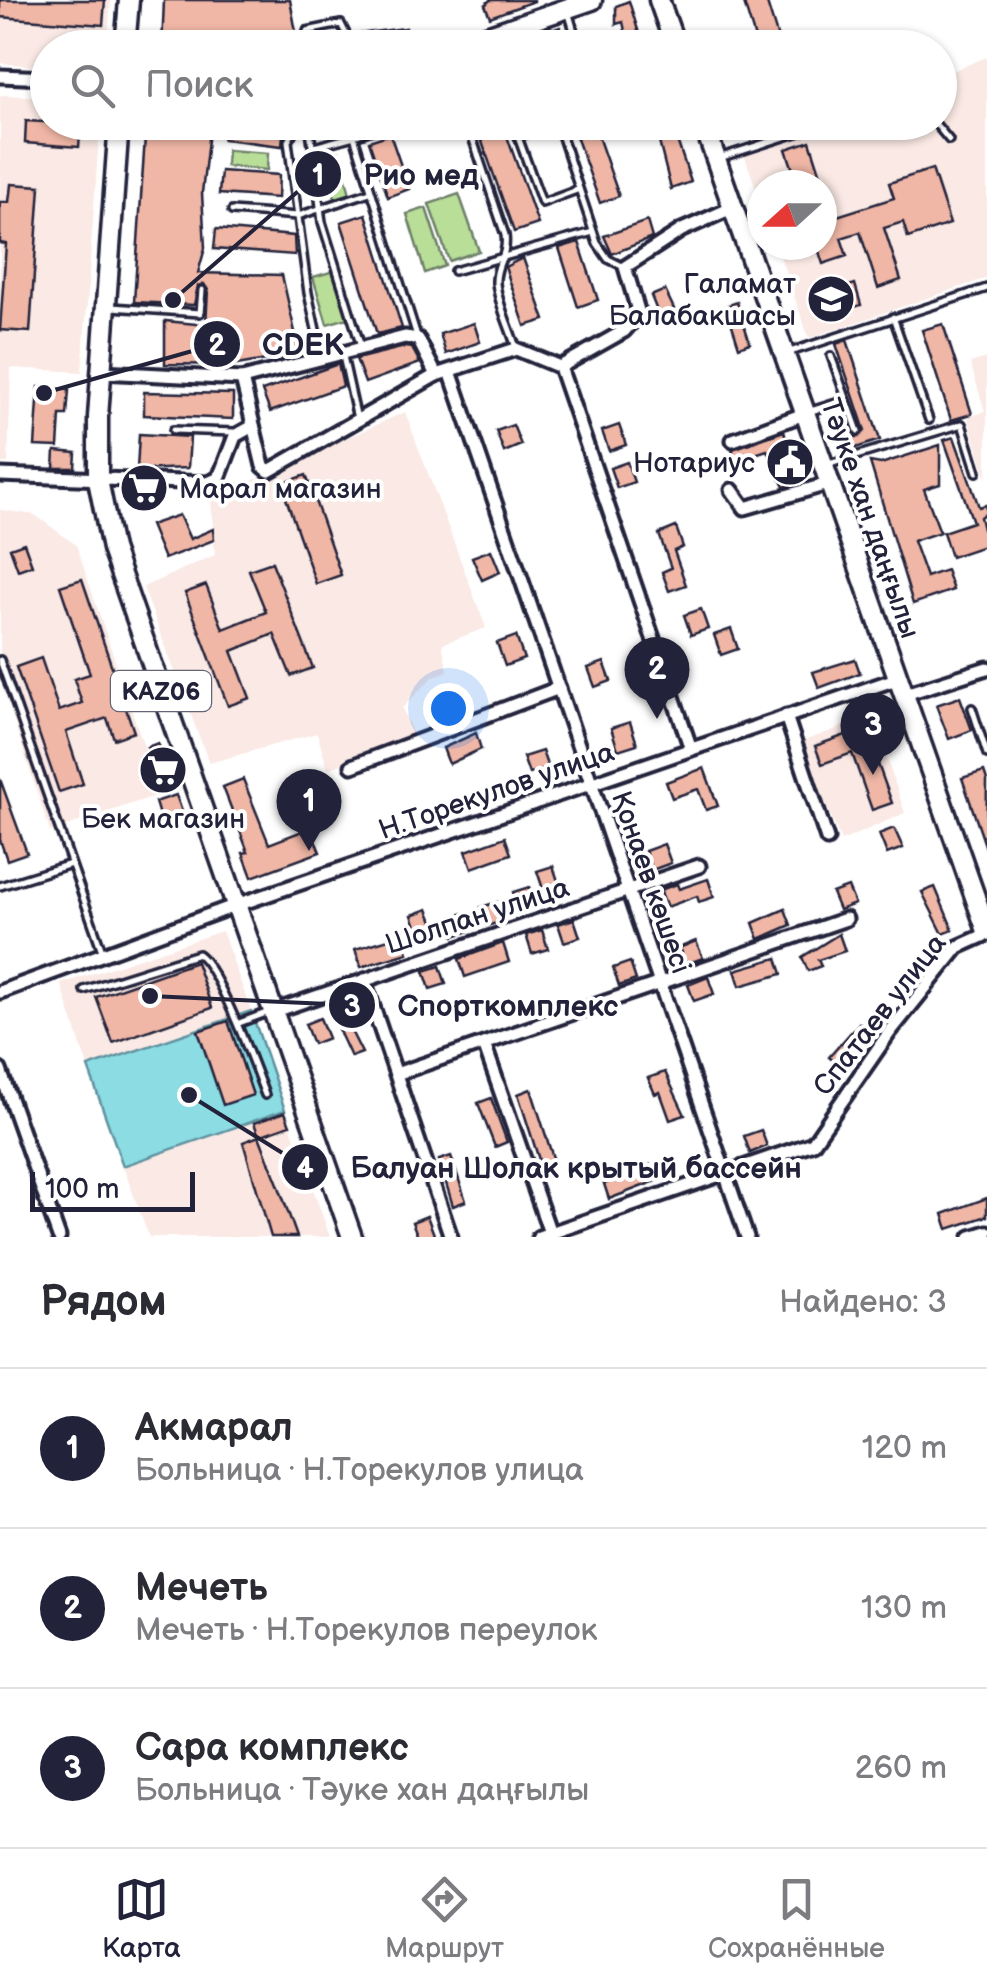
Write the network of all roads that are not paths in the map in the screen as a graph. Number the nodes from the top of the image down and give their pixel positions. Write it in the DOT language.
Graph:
graph roads {
  1 [pos="129,0"];
  2 [pos="592,0"];
  3 [pos="659,0"];
  4 [pos="567,8"];
  5 [pos="126,30"];
  6 [pos="310,30"];
  7 [pos="344,30"];
  8 [pos="504,30"];
  9 [pos="574,30"];
  10 [pos="670,30"];
  11 [pos="0,76"];
  12 [pos="30,77"];
  13 [pos="118,140"];
  14 [pos="289,140"];
  15 [pos="313,140"];
  16 [pos="339,140"];
  17 [pos="355,140"];
  18 [pos="473,140"];
  19 [pos="519,140"];
  20 [pos="563,140"];
  21 [pos="710,140"];
  22 [pos="774,140"];
  23 [pos="314,147"];
  24 [pos="716,158"];
  25 [pos="578,190"];
  26 [pos="370,192"];
  27 [pos="321,206"];
  28 [pos="734,207"];
  29 [pos="232,211"];
  30 [pos="298,216"];
  31 [pos="593,232"];
  32 [pos="507,252"];
  33 [pos="625,267"];
  34 [pos="454,271"];
  35 [pos="987,288"];
  36 [pos="202,290"];
  37 [pos="106,306"];
  38 [pos="894,317"];
  39 [pos="418,339"];
  40 [pos="360,347"];
  41 [pos="516,349"];
  42 [pos="342,352"];
  43 [pos="786,353"];
  44 [pos="831,356"];
  45 [pos="322,358"];
  46 [pos="560,367"];
  47 [pos="101,372"];
  48 [pos="451,374"];
  49 [pos="436,376"];
  50 [pos="242,380"];
  51 [pos="846,400"];
  52 [pos="807,413"];
  53 [pos="929,420"];
  54 [pos="357,422"];
  55 [pos="246,429"];
  56 [pos="172,430"];
  57 [pos="858,432"];
  58 [pos="732,440"];
  59 [pos="977,472"];
  60 [pos="0,474"];
  61 [pos="828,474"];
  62 [pos="98,480"];
  63 [pos="732,490"];
  64 [pos="0,660"];
  65 [pos="987,668"];
  66 [pos="899,687"];
  67 [pos="559,688"];
  68 [pos="972,708"];
  69 [pos="786,716"];
  70 [pos="984,735"];
  71 [pos="691,749"];
  72 [pos="987,754"];
  73 [pos="352,766"];
  74 [pos="592,784"];
  75 [pos="827,838"];
  76 [pos="70,864"];
  77 [pos="699,866"];
  78 [pos="0,886"];
  79 [pos="628,890"];
  80 [pos="234,906"];
  81 [pos="846,919"];
  82 [pos="987,932"];
  83 [pos="103,954"];
  84 [pos="364,980"];
  85 [pos="660,985"];
  86 [pos="84,990"];
  87 [pos="0,992"];
  88 [pos="272,1012"];
  89 [pos="239,1023"];
  90 [pos="484,1044"];
  91 [pos="0,1070"];
  92 [pos="396,1074"];
  93 [pos="265,1095"];
  94 [pos="726,1175"];
  95 [pos="987,1232"];
  96 [pos="544,1235"];
  97 [pos="58,1237"];
  98 [pos="352,1237"];
  99 [pos="452,1237"];
  100 [pos="747,1237"];
  101 [pos="971,1237"];
  1 -- 5 [label="main road"];
  2 -- 4 [label="main road"];
  3 -- 10 [label="main road"];
  4 -- 8 [label="main road"];
  4 -- 9 [label="lane"];
  6 -- 7 [label="lane"];
  11 -- 12 [label="street"];
  13 -- 37 [label="main road, KАZ06"];
  14 -- 30 [label="lane"];
  15 -- 23 [label="lane"];
  16 -- 23 [label="lane"];
  17 -- 26 [label="lane"];
  18 -- 32 [label="lane"];
  19 -- 25 [label="lane"];
  20 -- 25 [label="lane"];
  21 -- 24 [label="main road, Тәуке хан даңғылы"];
  22 -- 24 [label="lane"];
  23 -- 27 [label="lane"];
  24 -- 28 [label="main road, Тәуке хан даңғылы"];
  25 -- 31 [label="lane"];
  26 -- 27 [label="lane"];
  26 -- 39 [label="lane"];
  27 -- 30 [label="lane"];
  27 -- 40 [label="lane"];
  28 -- 33 [label="street"];
  28 -- 43 [label="main road, Тәуке хан даңғылы"];
  29 -- 30 [label="lane"];
  30 -- 45 [label="lane"];
  31 -- 32 [label="lane"];
  31 -- 33 [label="lane"];
  32 -- 34 [label="lane"];
  32 -- 41 [label="lane"];
  33 -- 46 [label="street"];
  35 -- 38 [label="lane"];
  36 -- 37 [label="lane"];
  37 -- 47 [label="main road, KАZ06"];
  38 -- 43 [label="lane"];
  38 -- 53 [label="lane"];
  39 -- 40 [label="street"];
  39 -- 49 [label="street"];
  40 -- 42 [label="street"];
  41 -- 46 [label="street"];
  41 -- 48 [label="street"];
  42 -- 45 [label="street"];
  42 -- 54 [label="lane"];
  43 -- 52 [label="main road, Тәуке хан даңғылы"];
  44 -- 51 [label="lane"];
  45 -- 50 [label="street"];
  46 -- 71 [label="street"];
  47 -- 50 [label="street"];
  47 -- 62 [label="main road, KАZ06"];
  48 -- 49 [label="street"];
  48 -- 67 [label="street, Қонаев көшесі"];
  49 -- 54 [label="street"];
  50 -- 55 [label="street"];
  51 -- 52 [label="lane"];
  51 -- 57 [label="lane"];
  52 -- 58 [label="street"];
  52 -- 61 [label="main road, Тәуке хан даңғылы"];
  54 -- 55 [label="street"];
  55 -- 56 [label="lane"];
  55 -- 62 [label="street"];
  59 -- 61 [label="lane"];
  60 -- 62 [label="street"];
  61 -- 63 [label="street"];
  61 -- 66 [label="main road, Тәуке хан даңғылы"];
  62 -- 80 [label="main road, KАZ06"];
  64 -- 76 [label="lane"];
  65 -- 66 [label="street, Н.Торекулов улица"];
  66 -- 69 [label="street, Н.Торекулов улица"];
  66 -- 82 [label="main road, Тәуке хан даңғылы"];
  67 -- 73 [label="street"];
  67 -- 74 [label="street, Қонаев көшесі"];
  68 -- 70 [label="lane"];
  69 -- 71 [label="street, Н.Торекулов улица"];
  69 -- 75 [label="street"];
  70 -- 72 [label="lane"];
  71 -- 74 [label="street, Н.Торекулов улица"];
  74 -- 79 [label="street, Қонаев көшесі"];
  74 -- 80 [label="street, Н.Торекулов улица"];
  76 -- 78 [label="lane"];
  76 -- 83 [label="lane"];
  77 -- 79 [label="street, Шолпан улица"];
  79 -- 84 [label="street, Шолпан улица"];
  79 -- 85 [label="street, Қонаев көшесі"];
  80 -- 83 [label="street, Н.Торекулов улица"];
  80 -- 88 [label="main road, KАZ06"];
  81 -- 85 [label="street"];
  82 -- 94 [label="street, Спатаев улица"];
  83 -- 87 [label="street, Н.Торекулов улица"];
  84 -- 88 [label="street, Шолпан улица"];
  84 -- 92 [label="street"];
  85 -- 90 [label="street"];
  85 -- 94 [label="street, Қонаев көшесі"];
  86 -- 89 [label="lane"];
  88 -- 89 [label="lane"];
  88 -- 98 [label="main road, KАZ06"];
  89 -- 93 [label="lane"];
  90 -- 92 [label="street"];
  90 -- 96 [label="street"];
  91 -- 97 [label="street"];
  92 -- 99 [label="street"];
  94 -- 96 [label="street, Спатаев улица"];
  94 -- 100 [label="street, Қонаев көшесі"];
  95 -- 101 [label="street"];
}
